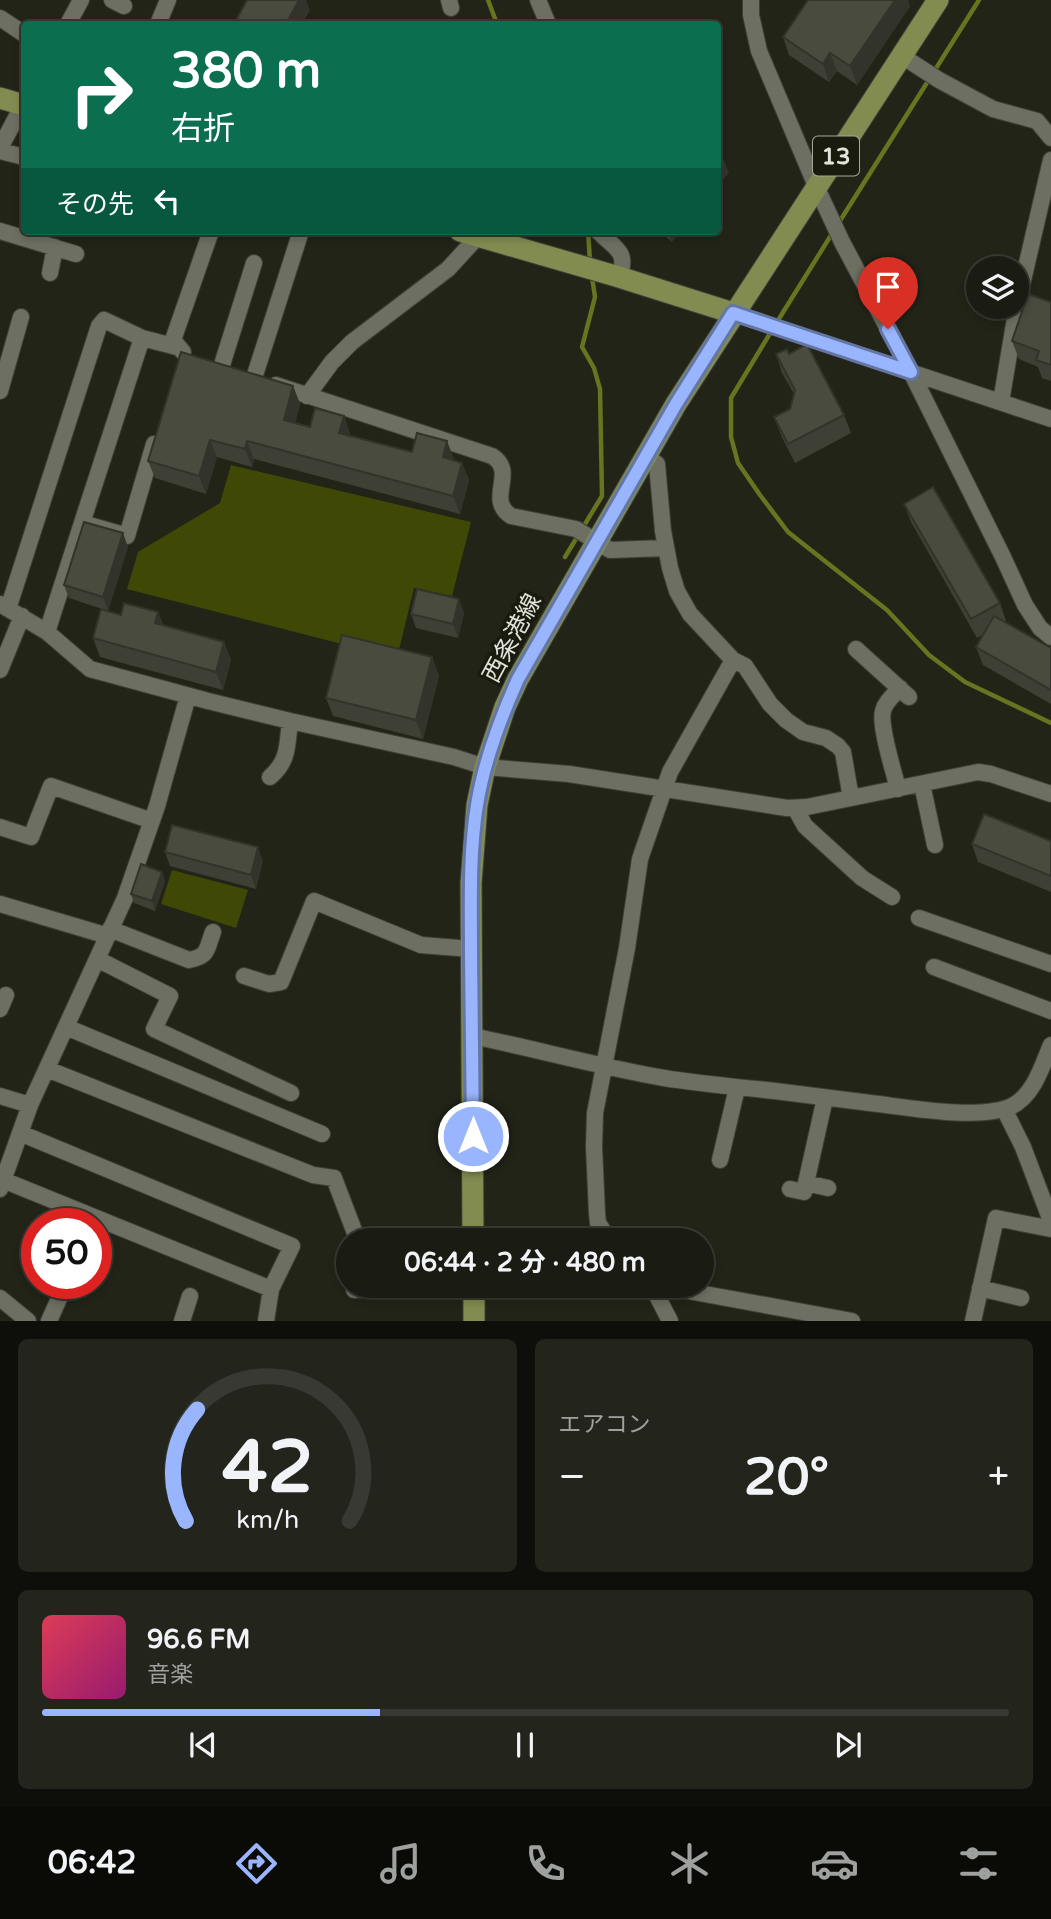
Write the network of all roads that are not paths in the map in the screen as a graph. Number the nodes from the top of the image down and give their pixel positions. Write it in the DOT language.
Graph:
graph roads {
  1 [pos="81,0"];
  2 [pos="168,0"];
  3 [pos="538,0"];
  4 [pos="737,0"];
  5 [pos="938,0"];
  6 [pos="751,8"];
  7 [pos="0,18"];
  8 [pos="70,21"];
  9 [pos="159,21"];
  10 [pos="547,21"];
  11 [pos="21,32"];
  12 [pos="902,55"];
  13 [pos="0,98"];
  14 [pos="21,103"];
  15 [pos="21,110"];
  16 [pos="1051,138"];
  17 [pos="0,149"];
  18 [pos="21,156"];
  19 [pos="1051,160"];
  20 [pos="816,186"];
  21 [pos="0,231"];
  22 [pos="210,235"];
  23 [pos="299,235"];
  24 [pos="473,235"];
  25 [pos="481,235"];
  26 [pos="602,235"];
  27 [pos="55,247"];
  28 [pos="76,254"];
  29 [pos="1029,256"];
  30 [pos="254,263"];
  31 [pos="50,273"];
  32 [pos="619,277"];
  33 [pos="733,313"];
  34 [pos="20,317"];
  35 [pos="1015,319"];
  36 [pos="142,338"];
  37 [pos="188,357"];
  38 [pos="911,372"];
  39 [pos="238,373"];
  40 [pos="0,391"];
  41 [pos="307,396"];
  42 [pos="1001,402"];
  43 [pos="1051,419"];
  44 [pos="157,434"];
  45 [pos="646,456"];
  46 [pos="82,523"];
  47 [pos="596,542"];
  48 [pos="666,548"];
  49 [pos="10,610"];
  50 [pos="47,632"];
  51 [pos="1051,637"];
  52 [pos="856,649"];
  53 [pos="733,660"];
  54 [pos="0,670"];
  55 [pos="188,696"];
  56 [pos="290,722"];
  57 [pos="485,767"];
  58 [pos="270,777"];
  59 [pos="922,784"];
  60 [pos="665,789"];
  61 [pos="898,789"];
  62 [pos="1051,794"];
  63 [pos="850,798"];
  64 [pos="795,807"];
  65 [pos="152,821"];
  66 [pos="0,827"];
  67 [pos="935,845"];
  68 [pos="892,897"];
  69 [pos="0,904"];
  70 [pos="919,918"];
  71 [pos="212,932"];
  72 [pos="109,933"];
  73 [pos="471,949"];
  74 [pos="97,959"];
  75 [pos="1051,964"];
  76 [pos="933,967"];
  77 [pos="244,976"];
  78 [pos="1051,1011"];
  79 [pos="66,1027"];
  80 [pos="472,1036"];
  81 [pos="1051,1045"];
  82 [pos="604,1066"];
  83 [pos="47,1069"];
  84 [pos="1043,1080"];
  85 [pos="737,1088"];
  86 [pos="291,1093"];
  87 [pos="0,1096"];
  88 [pos="825,1098"];
  89 [pos="30,1105"];
  90 [pos="1004,1108"];
  91 [pos="20,1133"];
  92 [pos="322,1134"];
  93 [pos="720,1160"];
  94 [pos="806,1183"];
  95 [pos="2,1185"];
  96 [pos="828,1188"];
  97 [pos="790,1189"];
  98 [pos="61,1208"];
  99 [pos="1051,1221"];
  100 [pos="112,1228"];
  101 [pos="353,1228"];
  102 [pos="473,1228"];
  103 [pos="601,1228"];
  104 [pos="1051,1229"];
  105 [pos="980,1288"];
  106 [pos="271,1289"];
  107 [pos="190,1296"];
  108 [pos="714,1296"];
  109 [pos="0,1298"];
  110 [pos="474,1298"];
  111 [pos="658,1298"];
  112 [pos="1021,1298"];
  113 [pos="59,1299"];
  114 [pos="28,1321"];
  115 [pos="49,1321"];
  116 [pos="182,1321"];
  117 [pos="267,1321"];
  118 [pos="474,1321"];
  119 [pos="670,1321"];
  120 [pos="852,1321"];
  121 [pos="972,1321"];
  1 -- 8 [label="street"];
  2 -- 9 [label="street"];
  3 -- 10 [label="street"];
  4 -- 6 [label="street"];
  5 -- 12 [label="main road, 13"];
  6 -- 20 [label="street"];
  7 -- 11 [label="street"];
  12 -- 16 [label="street"];
  12 -- 20 [label="main road, 13"];
  13 -- 14 [label="main road"];
  15 -- 17 [label="street"];
  17 -- 18 [label="street"];
  19 -- 29 [label="street"];
  20 -- 33 [label="main road, 13"];
  20 -- 38 [label="street"];
  21 -- 27 [label="street"];
  22 -- 37 [label="street"];
  23 -- 39 [label="street"];
  24 -- 41 [label="street"];
  25 -- 32 [label="main road"];
  26 -- 32 [label="street"];
  27 -- 28 [label="street"];
  27 -- 31 [label="street"];
  30 -- 39 [label="street"];
  32 -- 33 [label="main road"];
  33 -- 38 [label="street"];
  33 -- 45 [label="main road, 西条港線"];
  34 -- 40 [label="street"];
  35 -- 42 [label="street"];
  36 -- 37 [label="street"];
  36 -- 46 [label="street"];
  36 -- 49 [label="street"];
  37 -- 39 [label="street"];
  38 -- 42 [label="street"];
  38 -- 51 [label="street"];
  39 -- 41 [label="street"];
  41 -- 47 [label="street"];
  42 -- 43 [label="street"];
  44 -- 46 [label="street"];
  45 -- 47 [label="main road, 西条港線"];
  45 -- 48 [label="street"];
  46 -- 50 [label="street"];
  47 -- 48 [label="street"];
  47 -- 57 [label="main road, 西条港線"];
  48 -- 53 [label="street"];
  49 -- 50 [label="street"];
  49 -- 54 [label="street"];
  50 -- 55 [label="street"];
  52 -- 61 [label="street"];
  53 -- 60 [label="street"];
  53 -- 63 [label="street"];
  55 -- 56 [label="street"];
  55 -- 65 [label="street"];
  56 -- 57 [label="street"];
  56 -- 58 [label="street"];
  57 -- 60 [label="street"];
  57 -- 73 [label="main road, 西条港線"];
  59 -- 61 [label="street"];
  59 -- 62 [label="street"];
  59 -- 67 [label="street"];
  60 -- 64 [label="street"];
  60 -- 82 [label="street"];
  61 -- 63 [label="street"];
  63 -- 64 [label="street"];
  64 -- 68 [label="street"];
  65 -- 66 [label="street"];
  65 -- 72 [label="street"];
  69 -- 72 [label="street"];
  70 -- 75 [label="street"];
  71 -- 72 [label="street"];
  72 -- 74 [label="street"];
  73 -- 77 [label="street"];
  73 -- 80 [label="main road, 西条港線"];
  74 -- 79 [label="street"];
  74 -- 86 [label="street"];
  76 -- 78 [label="street"];
  79 -- 83 [label="street"];
  79 -- 92 [label="street"];
  80 -- 82 [label="street"];
  80 -- 102 [label="main road, 西条港線"];
  81 -- 84 [label="street"];
  82 -- 85 [label="street"];
  82 -- 103 [label="street"];
  83 -- 89 [label="street"];
  83 -- 101 [label="street"];
  84 -- 90 [label="street"];
  85 -- 88 [label="street"];
  85 -- 93 [label="street"];
  87 -- 89 [label="street"];
  88 -- 90 [label="street"];
  88 -- 94 [label="street"];
  89 -- 91 [label="street"];
  90 -- 99 [label="street"];
  91 -- 95 [label="street"];
  91 -- 106 [label="street"];
  94 -- 96 [label="street"];
  94 -- 97 [label="street"];
  95 -- 98 [label="street"];
  100 -- 106 [label="street"];
  104 -- 105 [label="street"];
  105 -- 112 [label="street"];
  105 -- 121 [label="street"];
  106 -- 117 [label="street"];
  107 -- 116 [label="street"];
  108 -- 120 [label="street"];
  109 -- 114 [label="street"];
  110 -- 118 [label="main road"];
  111 -- 119 [label="street"];
  113 -- 115 [label="street"];
}
